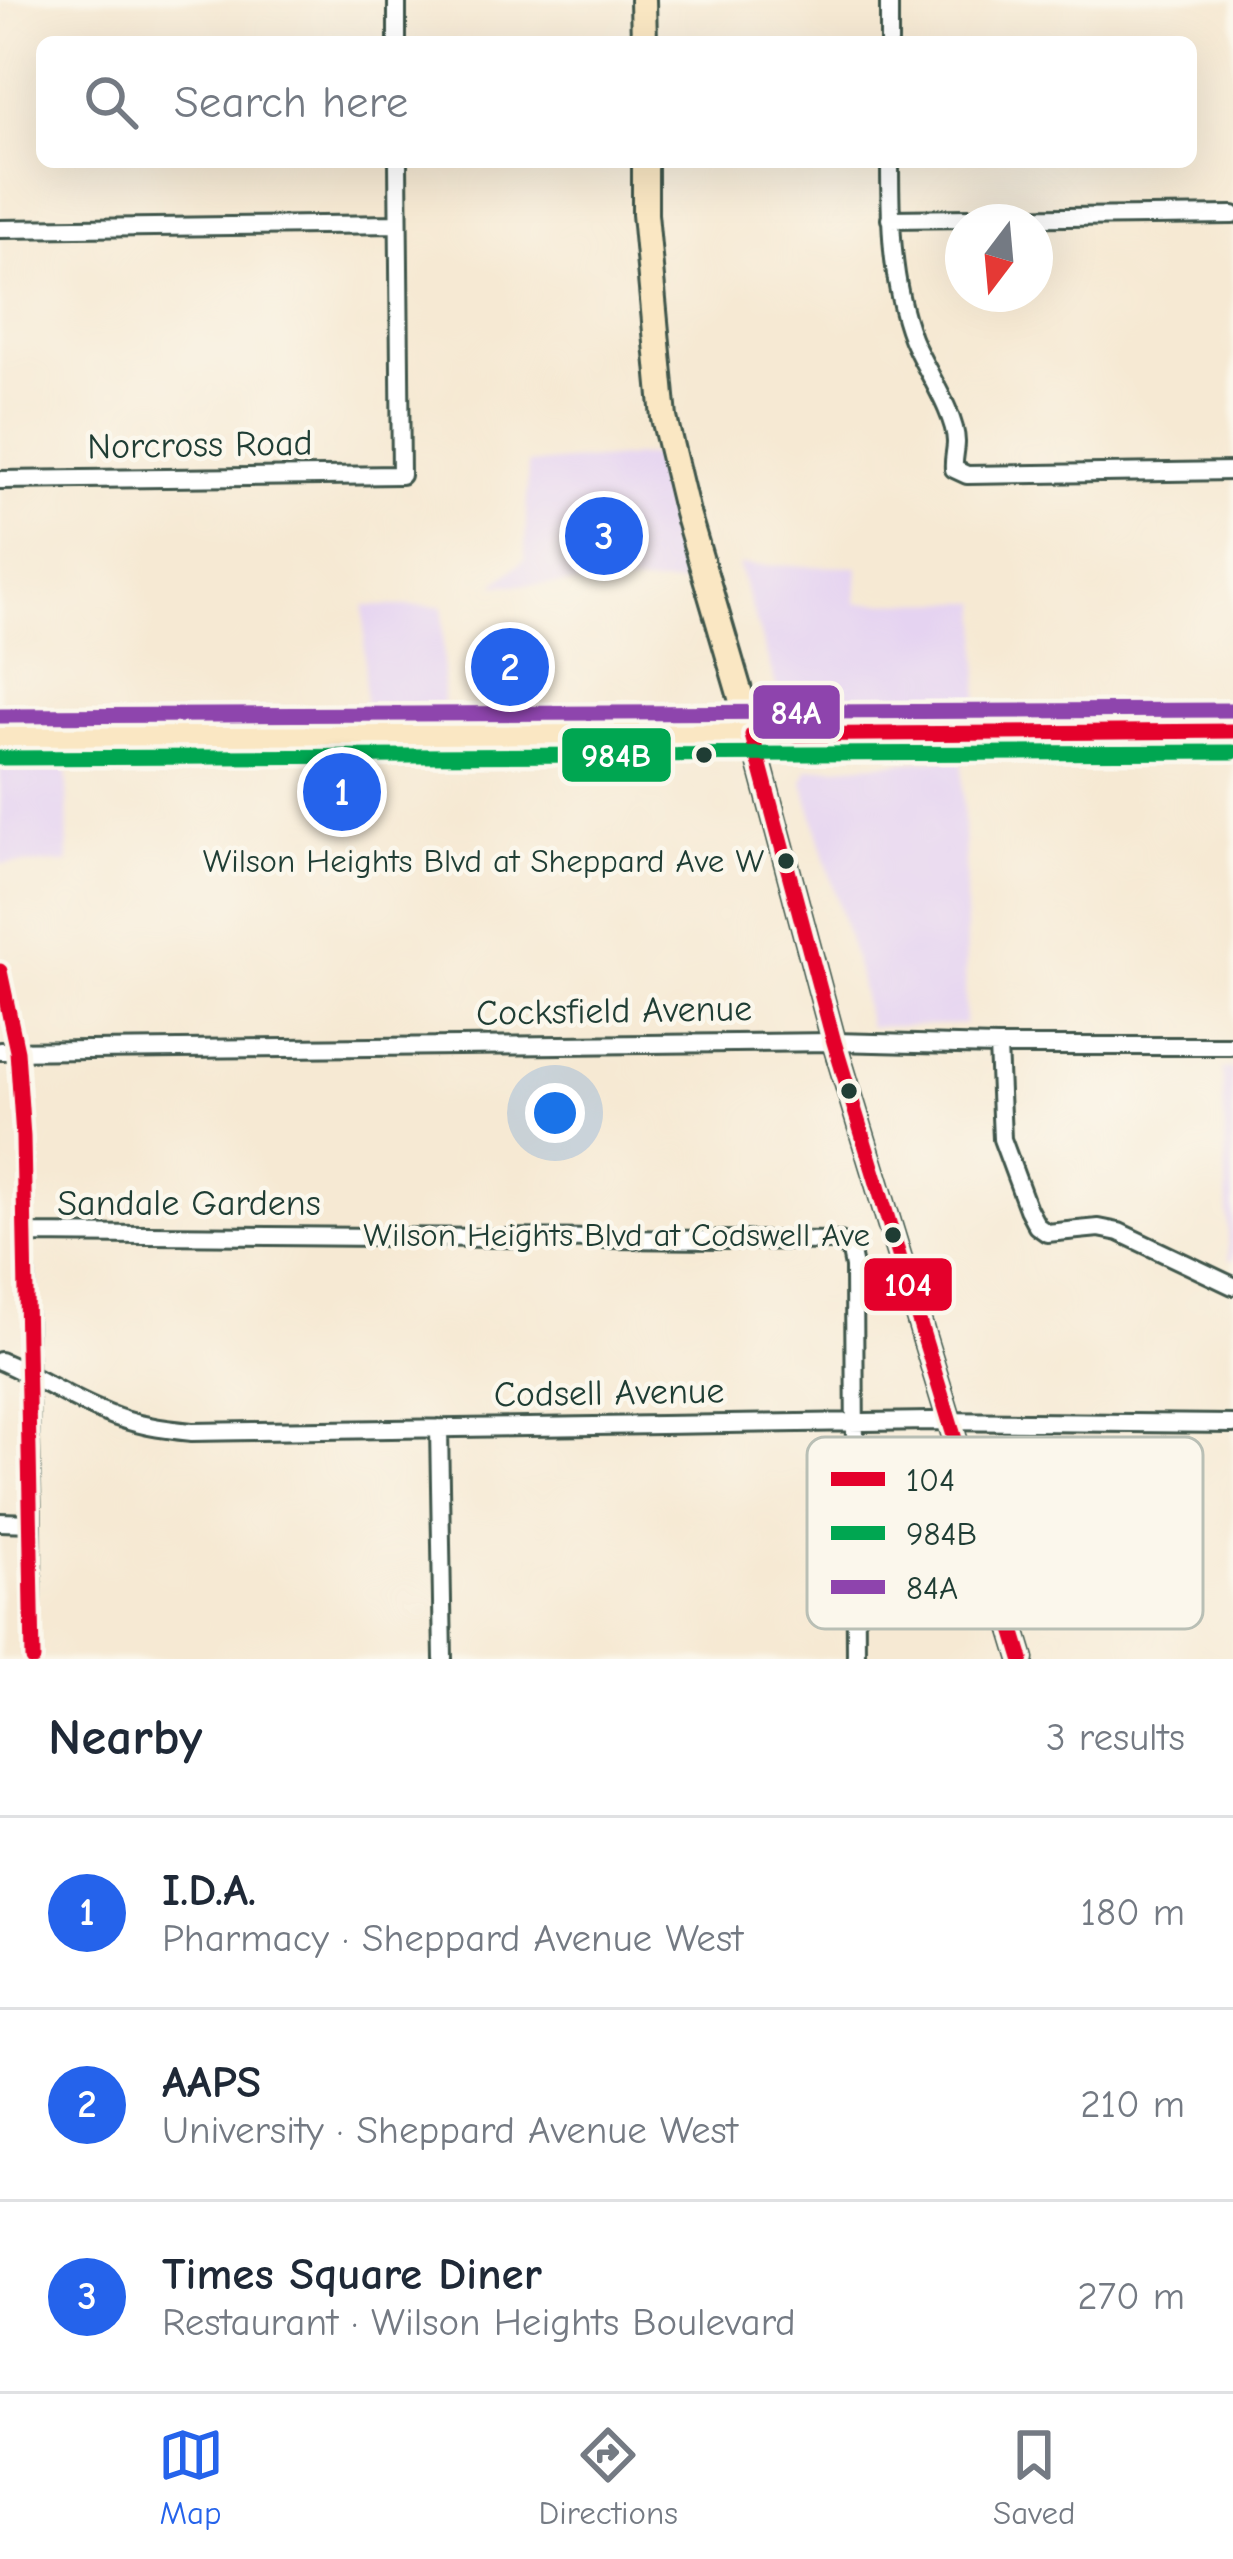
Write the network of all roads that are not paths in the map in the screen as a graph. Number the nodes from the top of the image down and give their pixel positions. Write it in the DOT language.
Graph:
graph roads {
  1 [pos="397,0"];
  2 [pos="644,0"];
  3 [pos="889,0"];
  4 [pos="397,36"];
  5 [pos="644,36"];
  6 [pos="889,36"];
  7 [pos="398,168"];
  8 [pos="645,168"];
  9 [pos="890,168"];
  10 [pos="1233,215"];
  11 [pos="890,219"];
  12 [pos="398,224"];
  13 [pos="0,230"];
  14 [pos="1233,471"];
  15 [pos="0,480"];
  16 [pos="1233,730"];
  17 [pos="752,735"];
  18 [pos="0,737"];
  19 [pos="0,971"];
  20 [pos="834,1042"];
  21 [pos="998,1046"];
  22 [pos="1230,1046"];
  23 [pos="9,1051"];
  24 [pos="26,1234"];
  25 [pos="1233,1286"];
  26 [pos="0,1361"];
  27 [pos="29,1373"];
  28 [pos="950,1421"];
  29 [pos="854,1423"];
  30 [pos="1233,1424"];
  31 [pos="439,1428"];
  32 [pos="854,1437"];
  33 [pos="955,1437"];
  34 [pos="0,1522"];
  35 [pos="32,1522"];
  36 [pos="856,1629"];
  37 [pos="1013,1629"];
  38 [pos="33,1659"];
  39 [pos="443,1659"];
  40 [pos="856,1659"];
  41 [pos="1022,1659"];
  1 -- 4 [label="street"];
  2 -- 5 [label="main road"];
  3 -- 6 [label="street"];
  7 -- 12 [label="street"];
  8 -- 17 [label="main road"];
  9 -- 11 [label="street"];
  10 -- 11 [label="street"];
  11 -- 14 [label="street"];
  12 -- 13 [label="street"];
  12 -- 15 [label="street, Norcross Road"];
  16 -- 17 [label="main road"];
  17 -- 18 [label="main road"];
  17 -- 20 [label="street"];
  19 -- 23 [label="street"];
  20 -- 21 [label="street, Cocksfield Avenue"];
  20 -- 23 [label="street, Cocksfield Avenue"];
  20 -- 28 [label="street"];
  21 -- 22 [label="street, Cocksfield Avenue"];
  21 -- 25 [label="street"];
  23 -- 24 [label="street"];
  24 -- 27 [label="street"];
  24 -- 29 [label="street, Sandale Gardens"];
  26 -- 27 [label="street, Codsell Avenue"];
  27 -- 31 [label="street, Codsell Avenue"];
  27 -- 35 [label="street"];
  28 -- 29 [label="street, Codsell Avenue"];
  28 -- 30 [label="street, Codsell Avenue"];
  28 -- 33 [label="street"];
  29 -- 31 [label="street, Codsell Avenue"];
  29 -- 32 [label="street"];
  31 -- 39 [label="street"];
  34 -- 35 [label="street"];
  35 -- 38 [label="street"];
  36 -- 40 [label="street"];
  37 -- 41 [label="street"];
}
